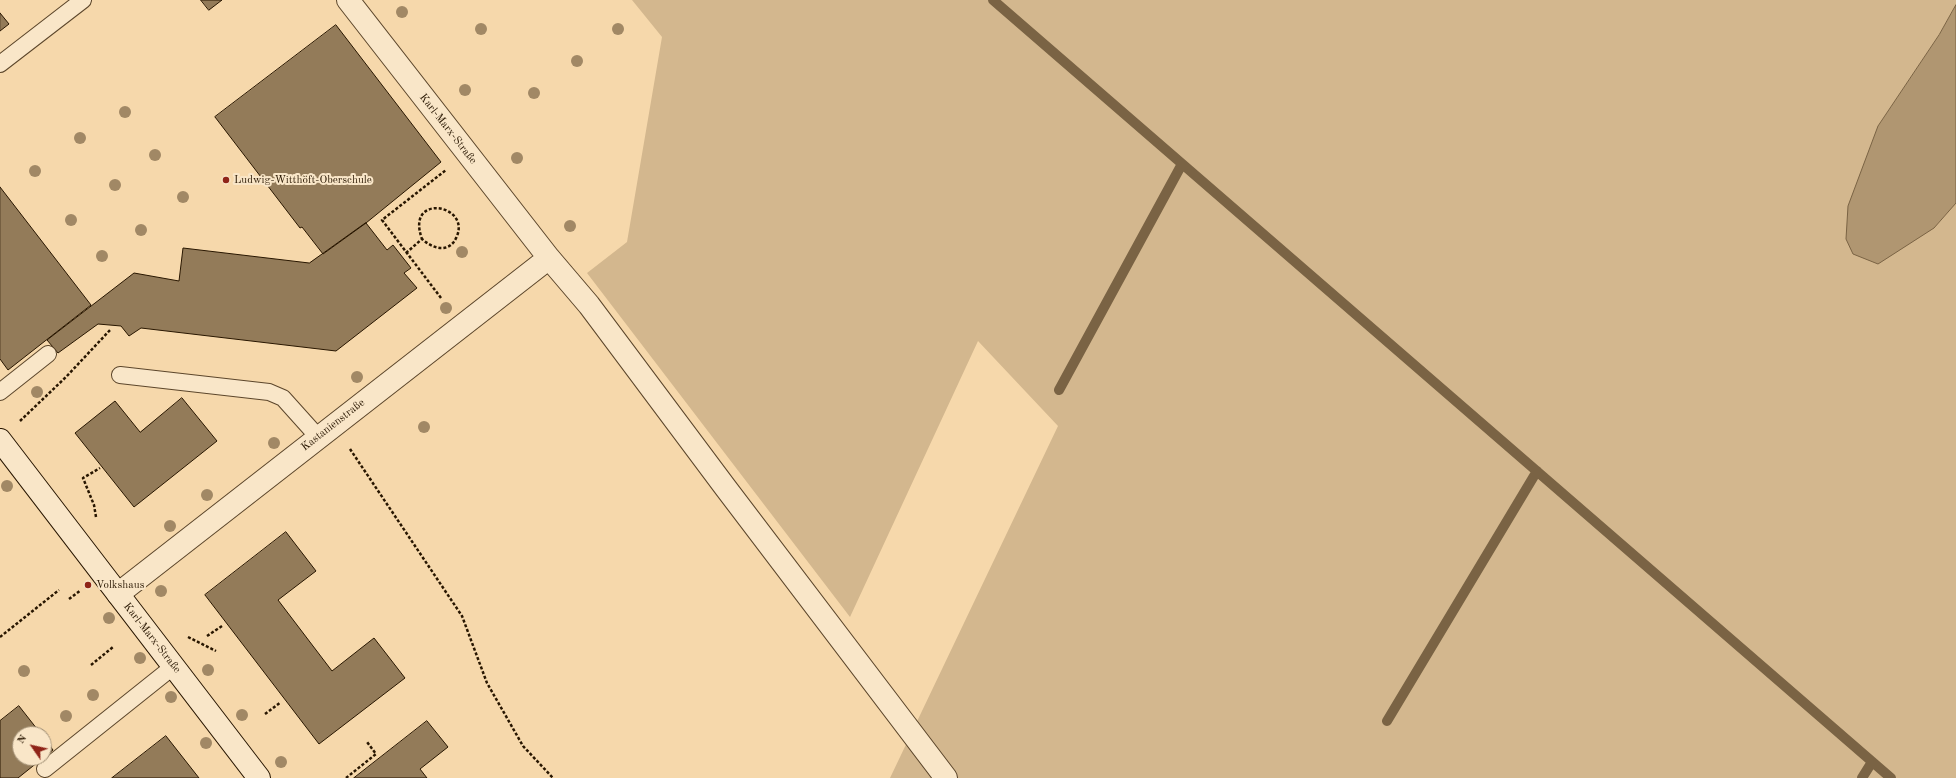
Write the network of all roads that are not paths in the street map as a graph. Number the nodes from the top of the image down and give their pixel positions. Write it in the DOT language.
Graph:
graph roads {
  1 [pos="83,0"];
  2 [pos="348,0"];
  3 [pos="0,64"];
  4 [pos="549,258"];
  5 [pos="48,354"];
  6 [pos="120,375"];
  7 [pos="0,392"];
  8 [pos="325,431"];
  9 [pos="7,432"];
  10 [pos="118,594"];
  11 [pos="174,666"];
  12 [pos="45,769"];
  13 [pos="260,778"];
  14 [pos="946,778"];
  1 -- 3 [label="lane"];
  2 -- 4 [label="street, Karl-Marx-Straße"];
  4 -- 8 [label="street, Kastanienstraße"];
  4 -- 14 [label="street, Karl-Marx-Straße"];
  5 -- 7 [label="lane"];
  6 -- 8 [label="lane"];
  8 -- 10 [label="street, Kastanienstraße"];
  9 -- 10 [label="street, Karl-Marx-Straße"];
  10 -- 11 [label="street, Karl-Marx-Straße"];
  11 -- 12 [label="lane"];
  11 -- 13 [label="street, Karl-Marx-Straße"];
}
